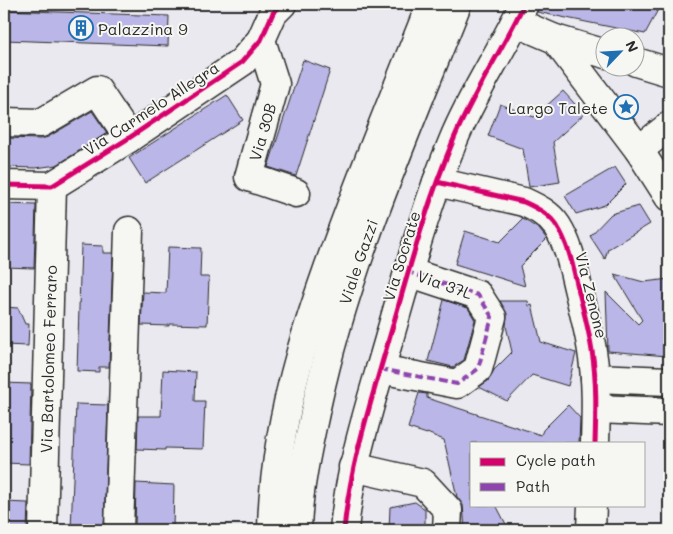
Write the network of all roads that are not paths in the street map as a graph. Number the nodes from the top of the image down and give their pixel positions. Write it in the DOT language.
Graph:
graph roads {
  1 [pos="275,4"];
  2 [pos="431,4"];
  3 [pos="457,4"];
  4 [pos="520,13"];
  5 [pos="555,39"];
  6 [pos="261,40"];
  7 [pos="596,51"];
  8 [pos="646,65"];
  9 [pos="669,72"];
  10 [pos="4,122"];
  11 [pos="669,126"];
  12 [pos="129,138"];
  13 [pos="645,159"];
  14 [pos="437,182"];
  15 [pos="4,185"];
  16 [pos="52,186"];
  17 [pos="296,193"];
  18 [pos="669,197"];
  19 [pos="128,231"];
  20 [pos="408,272"];
  21 [pos="380,369"];
  22 [pos="596,378"];
  23 [pos="669,381"];
  24 [pos="597,409"];
  25 [pos="669,412"];
  26 [pos="595,442"];
  27 [pos="353,467"];
  28 [pos="592,506"];
  29 [pos="43,530"];
  30 [pos="119,530"];
  31 [pos="272,530"];
  32 [pos="297,530"];
  33 [pos="344,530"];
  34 [pos="447,530"];
  35 [pos="591,530"];
  1 -- 6 [label="street, Via Carmelo Allegra"];
  2 -- 31 [label="street, Viale Gazzi"];
  3 -- 32 [label="street, Viale Gazzi"];
  4 -- 5 [label="street"];
  4 -- 14 [label="street, Via Socrate"];
  5 -- 7 [label="street"];
  5 -- 13 [label="street"];
  6 -- 12 [label="street, Via Carmelo Allegra"];
  6 -- 17 [label="street, Via 30B"];
  8 -- 9 [label="street"];
  10 -- 12 [label="street"];
  11 -- 13 [label="street"];
  12 -- 16 [label="street, Via Carmelo Allegra"];
  13 -- 18 [label="street"];
  14 -- 20 [label="street, Via Socrate"];
  14 -- 22 [label="street, Via Zenone"];
  15 -- 16 [label="street"];
  16 -- 29 [label="street, Via Bartolomeo Ferraro"];
  19 -- 30 [label="street"];
  20 -- 21 [label="street, Via Socrate"];
  20 -- 21 [label="street, Via 37L"];
  21 -- 27 [label="street, Via Socrate"];
  22 -- 23 [label="street"];
  22 -- 24 [label="street, Via Zenone"];
  24 -- 25 [label="street"];
  24 -- 26 [label="street, Via Zenone"];
  27 -- 33 [label="street, Via Socrate"];
  27 -- 34 [label="street"];
  28 -- 35 [label="street"];
}
